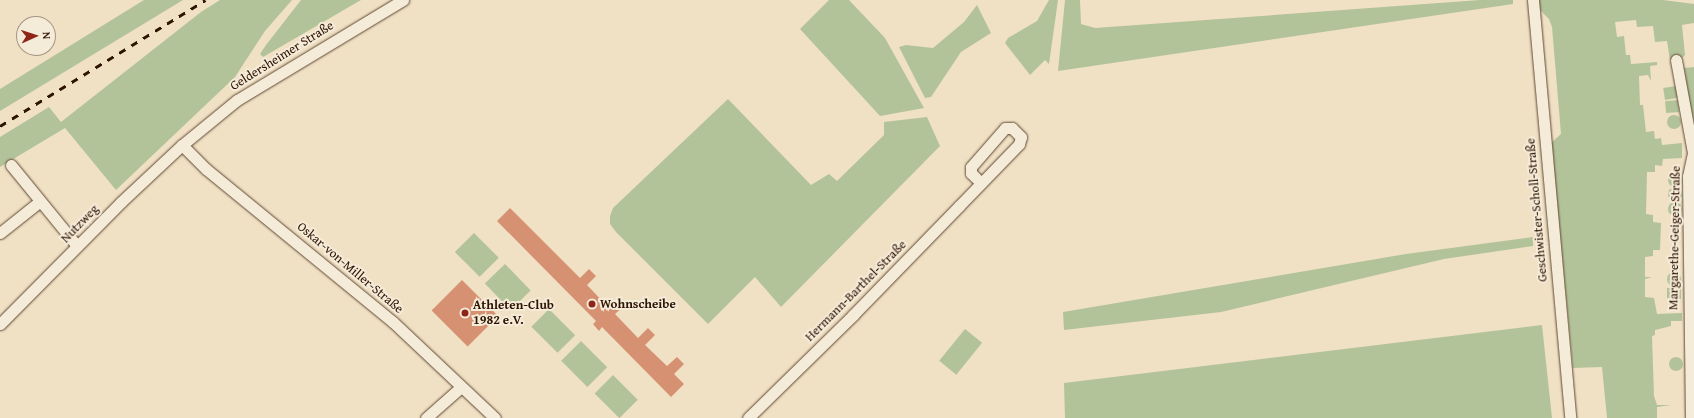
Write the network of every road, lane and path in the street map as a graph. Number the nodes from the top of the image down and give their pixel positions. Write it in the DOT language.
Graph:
graph roads {
  1 [pos="403,0"];
  2 [pos="1533,0"];
  3 [pos="1676,60"];
  4 [pos="182,145"];
  5 [pos="1693,153"];
  6 [pos="11,165"];
  7 [pos="981,183"];
  8 [pos="39,202"];
  9 [pos="0,233"];
  10 [pos="77,246"];
  11 [pos="0,324"];
  12 [pos="461,387"];
  13 [pos="426,418"];
  14 [pos="495,418"];
  15 [pos="748,418"];
  16 [pos="1570,418"];
  17 [pos="1691,418"];
  1 -- 4 [label="street, Geldersheimer Straße"];
  2 -- 16 [label="street, Geschwister-Scholl-Straße"];
  3 -- 5 [label="street, Margarethe-Geiger-Straße"];
  4 -- 10 [label="street, Nutzweg"];
  4 -- 12 [label="street, Oskar-von-Miller-Straße"];
  5 -- 17 [label="street, Margarethe-Geiger-Straße"];
  6 -- 8 [label="street"];
  7 -- 7 [label="street, Hermann-Barthel-Straße"];
  7 -- 15 [label="street, Hermann-Barthel-Straße"];
  8 -- 9 [label="street"];
  8 -- 10 [label="street"];
  10 -- 11 [label="street, Nutzweg"];
  12 -- 13 [label="street"];
  12 -- 14 [label="street, Oskar-von-Miller-Straße"];
}
